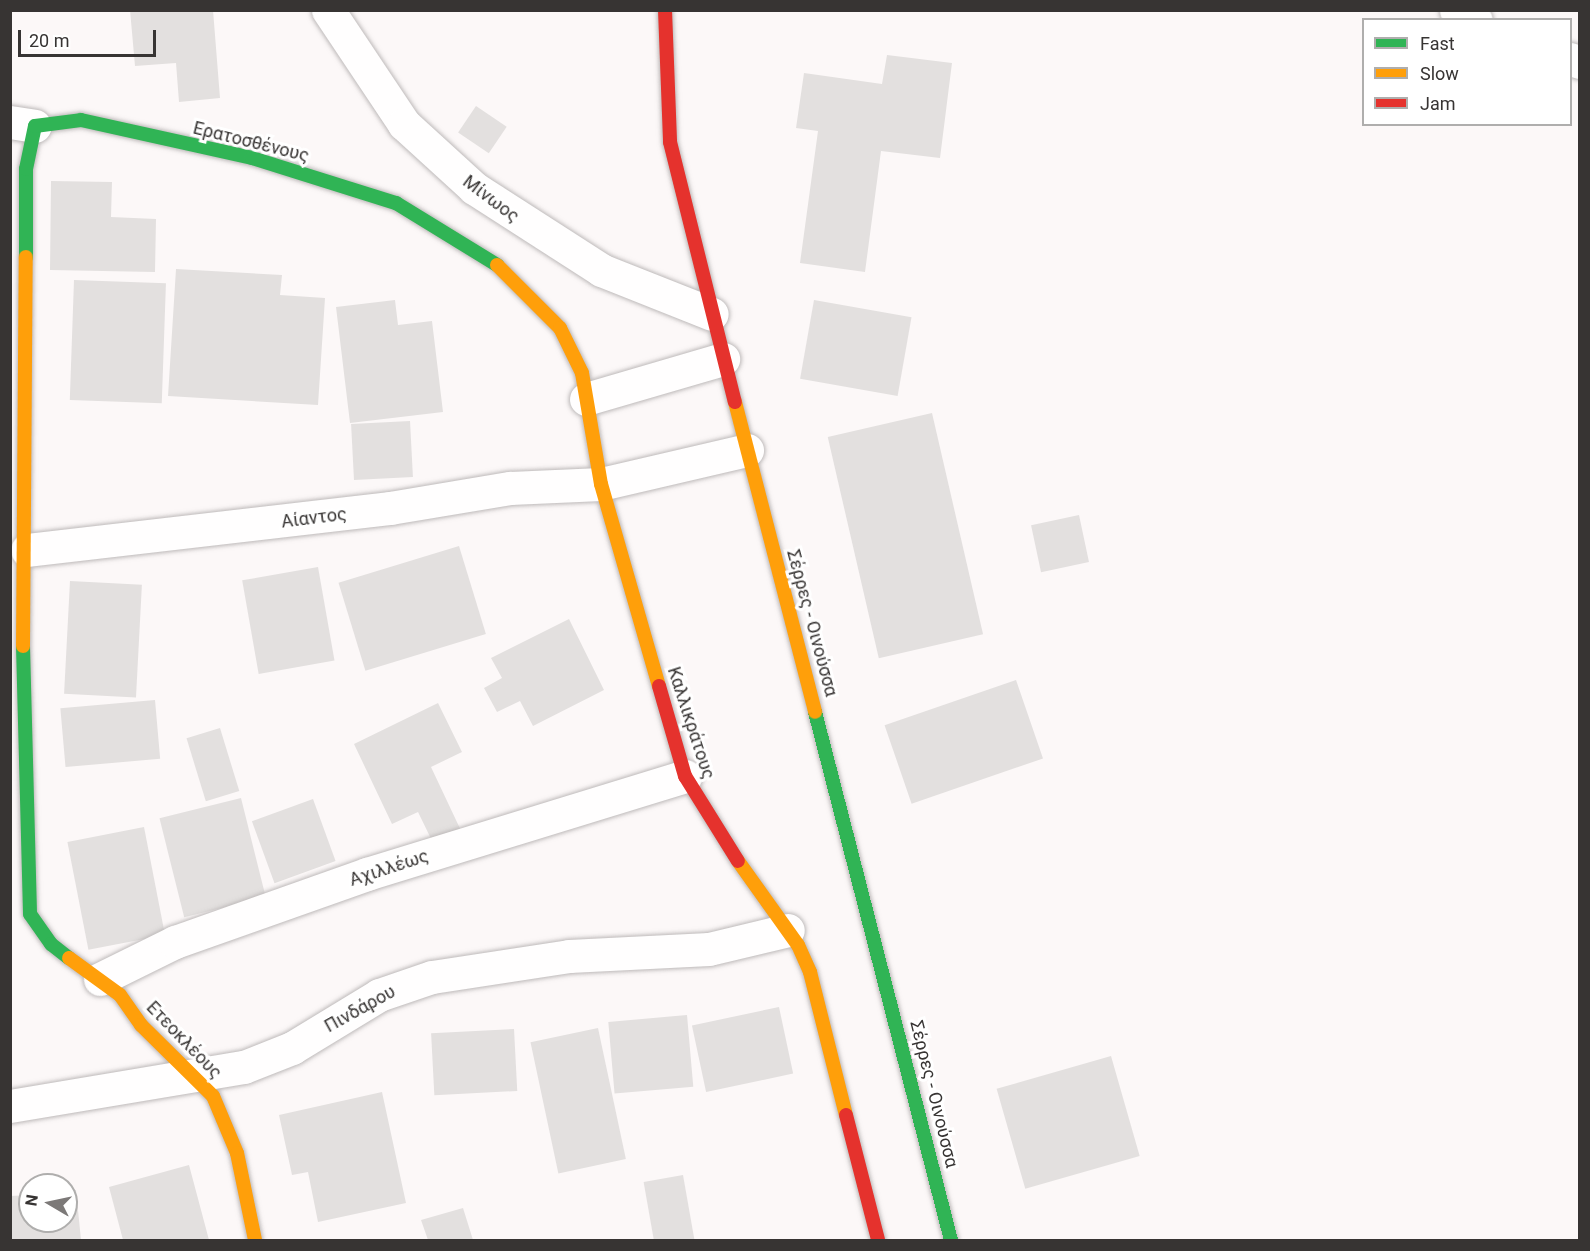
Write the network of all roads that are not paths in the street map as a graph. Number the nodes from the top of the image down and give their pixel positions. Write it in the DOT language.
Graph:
graph roads {
  1 [pos="328,10"];
  2 [pos="664,10"];
  3 [pos="1456,10"];
  4 [pos="1472,18"];
  5 [pos="23,124"];
  6 [pos="487,255"];
  7 [pos="712,314"];
  8 [pos="723,359"];
  9 [pos="586,399"];
  10 [pos="747,450"];
  11 [pos="601,484"];
  12 [pos="27,550"];
  13 [pos="685,776"];
  14 [pos="788,930"];
  15 [pos="100,979"];
  16 [pos="193,1077"];
  17 [pos="10,1106"];
  18 [pos="255,1240"];
  19 [pos="878,1240"];
  20 [pos="951,1240"];
  1 -- 7 [label="street, Μίνωος"];
  2 -- 7 [label="street, Σέρρες - Οινούσσα"];
  3 -- 4 [label="street"];
  5 -- 6 [label="street, Ερατοσθένους"];
  5 -- 12 [label="street, Ερατοσθένους"];
  6 -- 9 [label="street, Καλλικράτους"];
  7 -- 8 [label="street, Σέρρες - Οινούσσα"];
  8 -- 9 [label="street"];
  8 -- 10 [label="street, Σέρρες - Οινούσσα"];
  9 -- 11 [label="street, Καλλικράτους"];
  10 -- 11 [label="street, Αίαντος"];
  10 -- 20 [label="street, Σέρρες - Οινούσσα"];
  11 -- 12 [label="street, Αίαντος"];
  11 -- 13 [label="street, Καλλικράτους"];
  12 -- 15 [label="street, Ετεοκλέους"];
  13 -- 14 [label="street, Καλλικράτους"];
  13 -- 15 [label="street, Αχιλλέως"];
  14 -- 16 [label="street, Πινδάρου"];
  14 -- 19 [label="street, Καλλικράτους"];
  15 -- 16 [label="street, Ετεοκλέους"];
  16 -- 17 [label="street, Πινδάρου"];
  16 -- 18 [label="street, Ετεοκλέους"];
}
